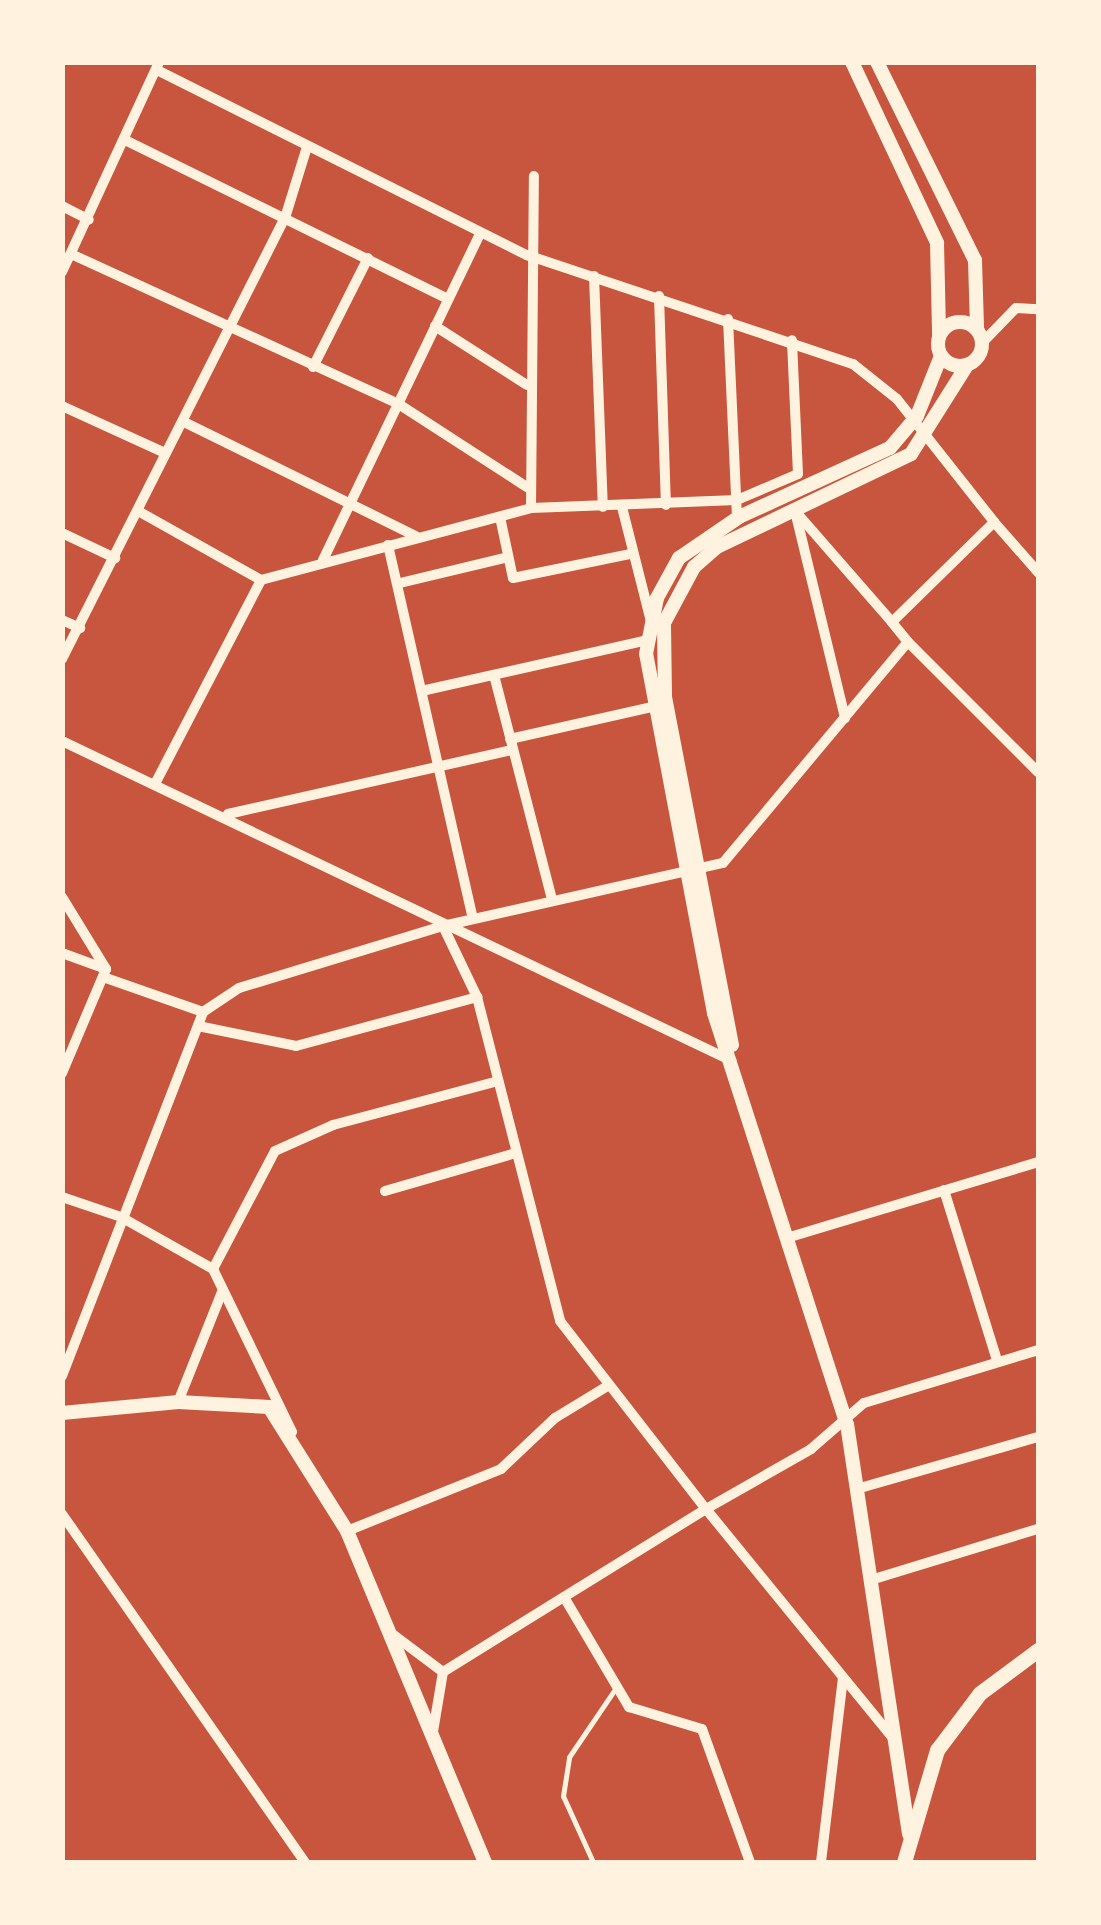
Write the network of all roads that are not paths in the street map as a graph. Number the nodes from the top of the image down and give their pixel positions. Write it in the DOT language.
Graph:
graph roads {
  1 [pos="852,62"];
  2 [pos="877,62"];
  3 [pos="158,66"];
  4 [pos="125,140"];
  5 [pos="307,146"];
  6 [pos="534,176"];
  7 [pos="62,206"];
  8 [pos="284,218"];
  9 [pos="88,220"];
  10 [pos="480,234"];
  11 [pos="71,254"];
  12 [pos="528,254"];
  13 [pos="368,258"];
  14 [pos="62,272"];
  15 [pos="594,276"];
  16 [pos="659,296"];
  17 [pos="448,299"];
  18 [pos="1038,309"];
  19 [pos="728,320"];
  20 [pos="435,326"];
  21 [pos="229,328"];
  22 [pos="940,334"];
  23 [pos="980,335"];
  24 [pos="792,340"];
  25 [pos="941,356"];
  26 [pos="967,365"];
  27 [pos="313,367"];
  28 [pos="527,384"];
  29 [pos="397,404"];
  30 [pos="62,406"];
  31 [pos="914,419"];
  32 [pos="184,422"];
  33 [pos="922,440"];
  34 [pos="165,453"];
  35 [pos="528,486"];
  36 [pos="737,500"];
  37 [pos="666,505"];
  38 [pos="602,507"];
  39 [pos="622,507"];
  40 [pos="348,508"];
  41 [pos="530,508"];
  42 [pos="795,511"];
  43 [pos="138,512"];
  44 [pos="500,516"];
  45 [pos="737,518"];
  46 [pos="994,522"];
  47 [pos="62,533"];
  48 [pos="418,536"];
  49 [pos="388,546"];
  50 [pos="630,554"];
  51 [pos="115,558"];
  52 [pos="505,558"];
  53 [pos="323,560"];
  54 [pos="1038,572"];
  55 [pos="261,580"];
  56 [pos="400,583"];
  57 [pos="62,620"];
  58 [pos="650,622"];
  59 [pos="892,622"];
  60 [pos="80,628"];
  61 [pos="648,640"];
  62 [pos="908,642"];
  63 [pos="62,659"];
  64 [pos="494,675"];
  65 [pos="426,690"];
  66 [pos="652,708"];
  67 [pos="844,718"];
  68 [pos="62,741"];
  69 [pos="512,744"];
  70 [pos="444,762"];
  71 [pos="1038,772"];
  72 [pos="156,782"];
  73 [pos="228,814"];
  74 [pos="692,870"];
  75 [pos="551,896"];
  76 [pos="62,897"];
  77 [pos="472,915"];
  78 [pos="443,926"];
  79 [pos="62,953"];
  80 [pos="104,973"];
  81 [pos="477,997"];
  82 [pos="203,1012"];
  83 [pos="198,1026"];
  84 [pos="733,1061"];
  85 [pos="62,1073"];
  86 [pos="498,1081"];
  87 [pos="516,1153"];
  88 [pos="1038,1162"];
  89 [pos="944,1190"];
  90 [pos="386,1191"];
  91 [pos="62,1197"];
  92 [pos="122,1216"];
  93 [pos="790,1237"];
  94 [pos="213,1269"];
  95 [pos="222,1292"];
  96 [pos="1038,1350"];
  97 [pos="996,1360"];
  98 [pos="62,1376"];
  99 [pos="610,1385"];
  100 [pos="178,1402"];
  101 [pos="62,1412"];
  102 [pos="847,1425"];
  103 [pos="292,1432"];
  104 [pos="1038,1437"];
  105 [pos="860,1488"];
  106 [pos="706,1509"];
  107 [pos="62,1514"];
  108 [pos="1038,1529"];
  109 [pos="347,1531"];
  110 [pos="874,1578"];
  111 [pos="564,1597"];
  112 [pos="390,1632"];
  113 [pos="1038,1650"];
  114 [pos="443,1672"];
  115 [pos="843,1678"];
  116 [pos="615,1689"];
  117 [pos="433,1732"];
  118 [pos="898,1745"];
  119 [pos="909,1834"];
  120 [pos="304,1862"];
  121 [pos="484,1862"];
  122 [pos="593,1862"];
  123 [pos="750,1862"];
  124 [pos="820,1862"];
  125 [pos="904,1862"];
  1 -- 22 [label="main road"];
  2 -- 23 [label="main road"];
  3 -- 4 [label="street"];
  3 -- 5 [label="street"];
  4 -- 8 [label="street"];
  4 -- 9 [label="street"];
  5 -- 8 [label="street"];
  5 -- 10 [label="street"];
  6 -- 12 [label="street"];
  7 -- 9 [label="street"];
  8 -- 13 [label="street"];
  8 -- 21 [label="street"];
  9 -- 11 [label="street"];
  10 -- 12 [label="street"];
  10 -- 17 [label="street"];
  11 -- 14 [label="street"];
  11 -- 21 [label="street"];
  12 -- 15 [label="street"];
  12 -- 28 [label="street"];
  13 -- 17 [label="street"];
  13 -- 27 [label="street"];
  15 -- 16 [label="street"];
  15 -- 38 [label="street"];
  16 -- 19 [label="street"];
  16 -- 37 [label="street"];
  17 -- 20 [label="street"];
  18 -- 23 [label="street"];
  19 -- 24 [label="street"];
  19 -- 36 [label="street"];
  20 -- 28 [label="street"];
  20 -- 29 [label="street"];
  21 -- 27 [label="street"];
  21 -- 32 [label="street"];
  22 -- 23 [label="main road"];
  22 -- 25 [label="main road"];
  23 -- 26 [label="main road"];
  24 -- 31 [label="street"];
  24 -- 36 [label="street"];
  25 -- 26 [label="main road"];
  25 -- 31 [label="main road"];
  26 -- 33 [label="main road"];
  27 -- 29 [label="street"];
  28 -- 35 [label="street"];
  29 -- 35 [label="street"];
  29 -- 40 [label="street"];
  30 -- 34 [label="street"];
  31 -- 33 [label="street"];
  31 -- 45 [label="main road"];
  32 -- 34 [label="street"];
  32 -- 40 [label="street"];
  33 -- 42 [label="main road"];
  33 -- 46 [label="street"];
  34 -- 43 [label="street"];
  35 -- 41 [label="street"];
  36 -- 37 [label="street"];
  36 -- 45 [label="street"];
  37 -- 39 [label="street"];
  38 -- 39 [label="street"];
  38 -- 41 [label="street"];
  39 -- 50 [label="street"];
  40 -- 48 [label="street"];
  40 -- 53 [label="street"];
  41 -- 44 [label="street"];
  42 -- 59 [label="street"];
  42 -- 67 [label="street"];
  42 -- 74 [label="main road"];
  43 -- 51 [label="street"];
  43 -- 55 [label="street"];
  44 -- 48 [label="street"];
  44 -- 52 [label="street"];
  45 -- 58 [label="main road"];
  46 -- 54 [label="street"];
  46 -- 59 [label="street"];
  47 -- 51 [label="street"];
  48 -- 49 [label="street"];
  49 -- 53 [label="street"];
  49 -- 56 [label="street"];
  50 -- 52 [label="street"];
  50 -- 58 [label="street"];
  51 -- 60 [label="street"];
  52 -- 56 [label="street"];
  53 -- 55 [label="street"];
  55 -- 72 [label="street"];
  56 -- 65 [label="street"];
  57 -- 60 [label="street"];
  58 -- 61 [label="main road"];
  59 -- 62 [label="street"];
  60 -- 63 [label="street"];
  61 -- 64 [label="street"];
  61 -- 66 [label="main road"];
  62 -- 67 [label="street"];
  62 -- 71 [label="street"];
  64 -- 65 [label="street"];
  64 -- 69 [label="street"];
  65 -- 70 [label="street"];
  66 -- 69 [label="street"];
  66 -- 74 [label="main road"];
  67 -- 74 [label="street"];
  68 -- 72 [label="street"];
  69 -- 70 [label="street"];
  69 -- 75 [label="street"];
  70 -- 73 [label="street"];
  70 -- 77 [label="street"];
  72 -- 73 [label="street"];
  73 -- 78 [label="street"];
  74 -- 75 [label="street"];
  74 -- 84 [label="main road"];
  75 -- 77 [label="street"];
  76 -- 80 [label="street"];
  77 -- 78 [label="street"];
  78 -- 81 [label="street"];
  78 -- 82 [label="street"];
  78 -- 84 [label="street"];
  79 -- 80 [label="street"];
  80 -- 82 [label="street"];
  80 -- 85 [label="street"];
  81 -- 83 [label="street"];
  81 -- 86 [label="street"];
  82 -- 83 [label="street"];
  83 -- 92 [label="street"];
  84 -- 93 [label="main road"];
  86 -- 87 [label="street"];
  86 -- 94 [label="street"];
  87 -- 90 [label="street"];
  87 -- 99 [label="street"];
  88 -- 89 [label="street"];
  89 -- 93 [label="street"];
  89 -- 97 [label="street"];
  91 -- 92 [label="street"];
  92 -- 94 [label="street"];
  92 -- 98 [label="street"];
  93 -- 102 [label="main road"];
  94 -- 95 [label="street"];
  95 -- 100 [label="street"];
  95 -- 103 [label="street"];
  96 -- 97 [label="street"];
  97 -- 102 [label="street"];
  99 -- 106 [label="street"];
  99 -- 109 [label="street"];
  100 -- 101 [label="main road"];
  100 -- 103 [label="main road"];
  102 -- 105 [label="main road"];
  102 -- 106 [label="street"];
  103 -- 109 [label="main road"];
  104 -- 105 [label="street"];
  105 -- 110 [label="main road"];
  106 -- 111 [label="street"];
  106 -- 115 [label="street"];
  107 -- 120 [label="street"];
  108 -- 110 [label="street"];
  109 -- 112 [label="main road"];
  110 -- 118 [label="main road"];
  111 -- 114 [label="street"];
  111 -- 116 [label="street"];
  112 -- 114 [label="street"];
  112 -- 117 [label="main road"];
  113 -- 119 [label="main road"];
  114 -- 117 [label="street"];
  115 -- 118 [label="street"];
  115 -- 124 [label="street"];
  116 -- 122 [label="lane"];
  116 -- 123 [label="street"];
  117 -- 121 [label="main road"];
  118 -- 119 [label="main road"];
  119 -- 125 [label="main road"];
}
